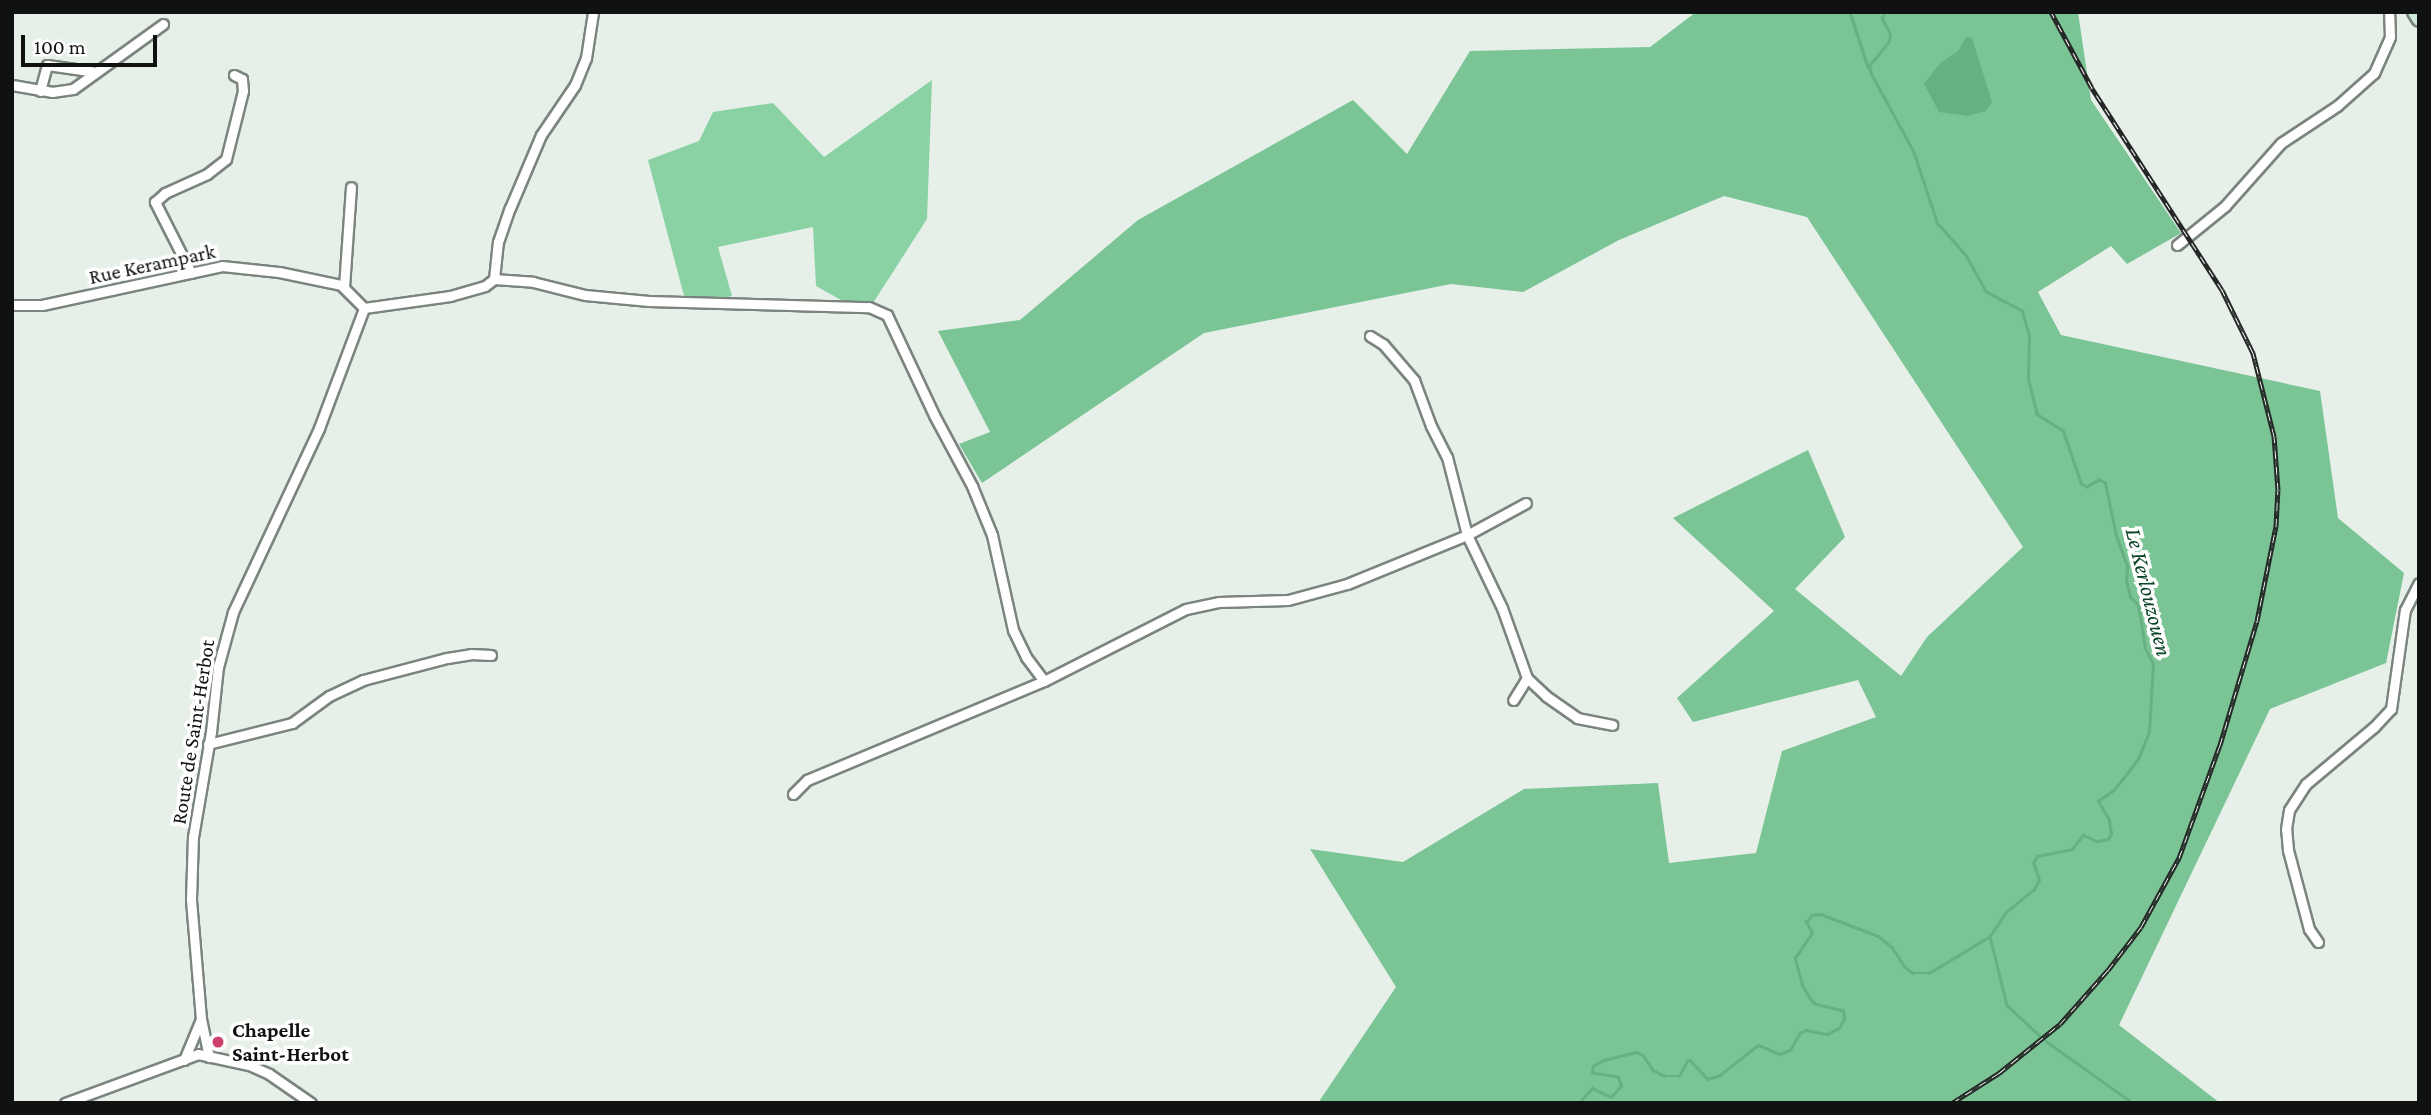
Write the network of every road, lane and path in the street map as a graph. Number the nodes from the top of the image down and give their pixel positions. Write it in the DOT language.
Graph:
graph roads {
  1 [pos="593,12"];
  2 [pos="2389,12"];
  3 [pos="2414,12"];
  4 [pos="2419,20"];
  5 [pos="163,24"];
  6 [pos="97,72"];
  7 [pos="234,75"];
  8 [pos="12,85"];
  9 [pos="40,91"];
  10 [pos="351,187"];
  11 [pos="2178,245"];
  12 [pos="191,273"];
  13 [pos="494,279"];
  14 [pos="344,287"];
  15 [pos="12,305"];
  16 [pos="364,308"];
  17 [pos="1370,336"];
  18 [pos="1527,503"];
  19 [pos="1466,535"];
  20 [pos="2419,583"];
  21 [pos="491,655"];
  22 [pos="1527,678"];
  23 [pos="1044,681"];
  24 [pos="1513,699"];
  25 [pos="1612,725"];
  26 [pos="208,744"];
  27 [pos="793,794"];
  28 [pos="2318,942"];
  29 [pos="201,1019"];
  30 [pos="209,1057"];
  31 [pos="184,1060"];
  32 [pos="65,1103"];
  33 [pos="311,1103"];
  1 -- 13 [label="street"];
  2 -- 11 [label="street"];
  3 -- 4 [label="main road"];
  5 -- 6 [label="street"];
  6 -- 9 [label="street"];
  6 -- 9 [label="street"];
  7 -- 12 [label="street"];
  8 -- 9 [label="street"];
  10 -- 14 [label="street"];
  12 -- 14 [label="street, Rue Kerampark"];
  12 -- 15 [label="street, Rue Kerampark"];
  13 -- 16 [label="street"];
  13 -- 23 [label="street"];
  14 -- 16 [label="street"];
  16 -- 26 [label="street, Route de Saint-Herbot"];
  17 -- 19 [label="street"];
  18 -- 19 [label="street"];
  19 -- 22 [label="street"];
  19 -- 23 [label="street"];
  20 -- 28 [label="street"];
  21 -- 26 [label="street"];
  22 -- 24 [label="street"];
  22 -- 25 [label="street"];
  23 -- 27 [label="street"];
  26 -- 29 [label="street, Route de Saint-Herbot"];
  29 -- 30 [label="street"];
  29 -- 31 [label="street, Route de Saint-Herbot"];
  30 -- 31 [label="street"];
  30 -- 33 [label="street"];
  31 -- 32 [label="street"];
}
